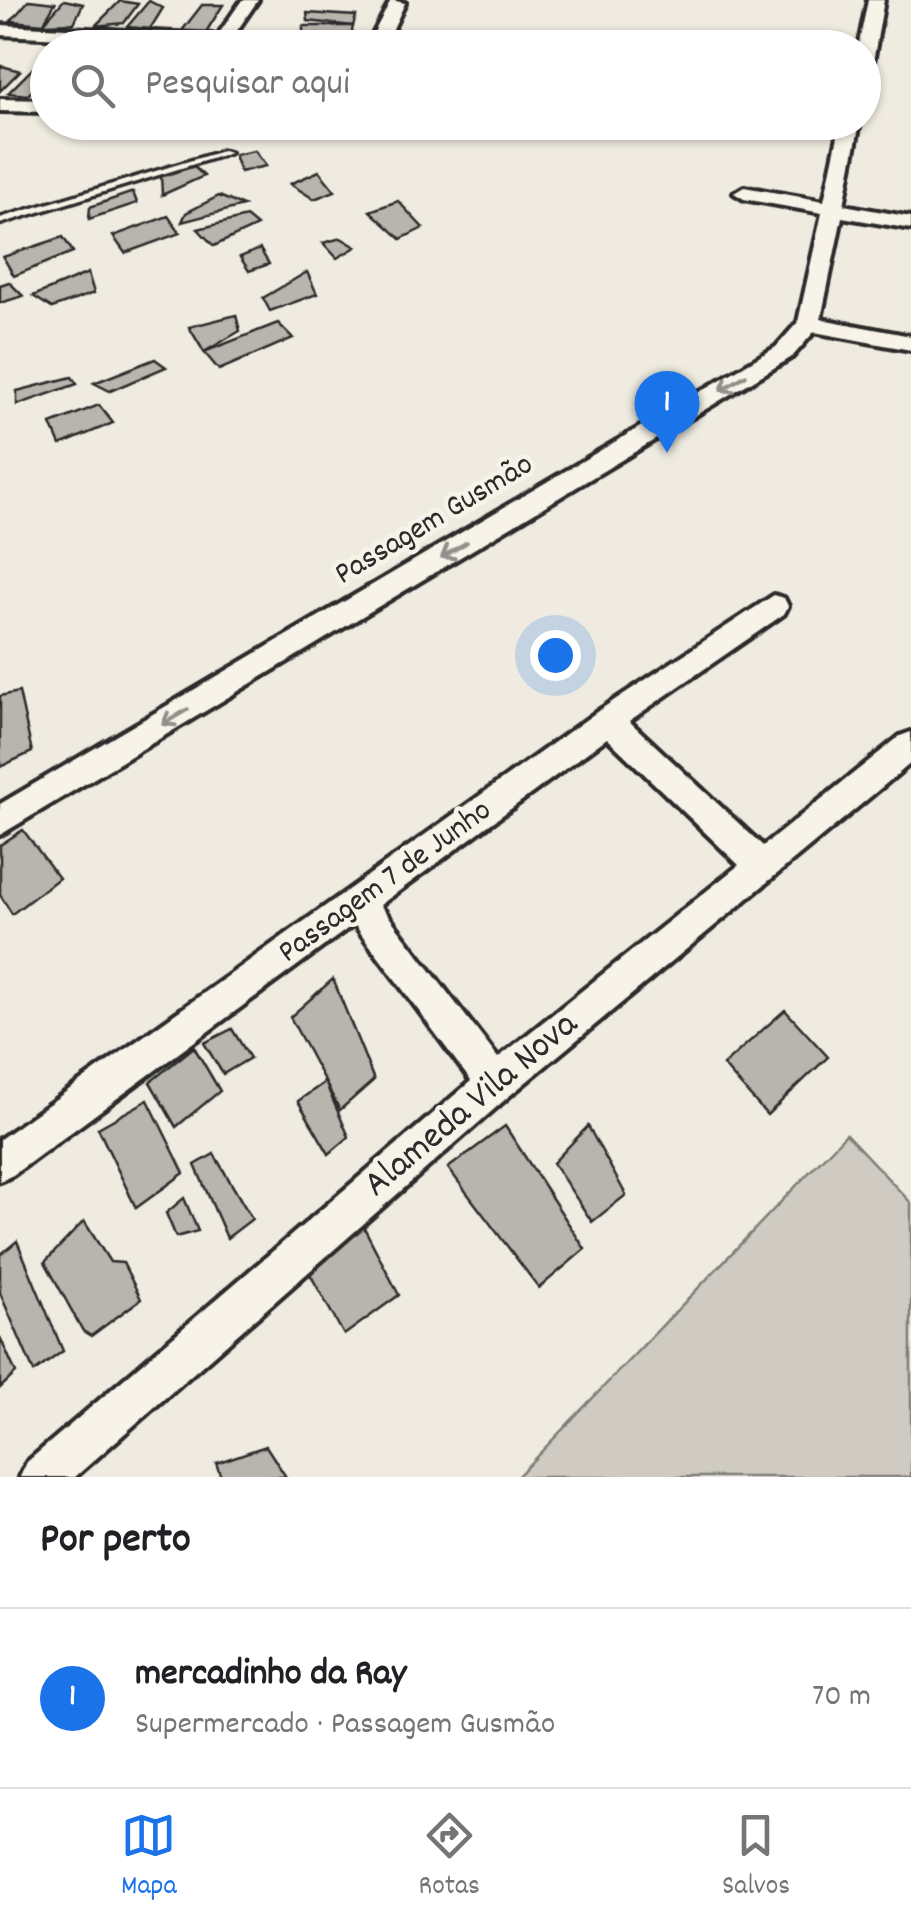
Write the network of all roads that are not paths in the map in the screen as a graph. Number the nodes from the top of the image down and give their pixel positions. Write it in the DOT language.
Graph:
graph roads {
  1 [pos="250,0"];
  2 [pos="876,0"];
  3 [pos="397,3"];
  4 [pos="0,30"];
  5 [pos="229,30"];
  6 [pos="384,30"];
  7 [pos="870,30"];
  8 [pos="30,32"];
  9 [pos="0,105"];
  10 [pos="30,106"];
  11 [pos="847,140"];
  12 [pos="225,153"];
  13 [pos="744,193"];
  14 [pos="834,209"];
  15 [pos="0,220"];
  16 [pos="911,223"];
  17 [pos="809,324"];
  18 [pos="911,343"];
  19 [pos="774,606"];
  20 [pos="608,720"];
  21 [pos="911,745"];
  22 [pos="0,821"];
  23 [pos="761,865"];
  24 [pos="359,904"];
  25 [pos="495,1084"];
  26 [pos="0,1162"];
  27 [pos="42,1477"];
  1 -- 5 [label="street"];
  2 -- 7 [label="street"];
  3 -- 6 [label="street"];
  4 -- 8 [label="street"];
  9 -- 10 [label="street"];
  11 -- 14 [label="street"];
  12 -- 15 [label="lane"];
  13 -- 14 [label="street"];
  14 -- 16 [label="street"];
  14 -- 17 [label="street"];
  17 -- 18 [label="street"];
  17 -- 22 [label="street, Passagem Gusmão, one-way"];
  19 -- 20 [label="street, Passagem 7 de Junho"];
  20 -- 23 [label="street"];
  20 -- 24 [label="street, Passagem 7 de Junho"];
  21 -- 23 [label="street, Alameda Vila Nova"];
  23 -- 25 [label="street, Alameda Vila Nova"];
  24 -- 25 [label="street"];
  24 -- 26 [label="street, Passagem 7 de Junho"];
  25 -- 27 [label="street, Alameda Vila Nova"];
}
